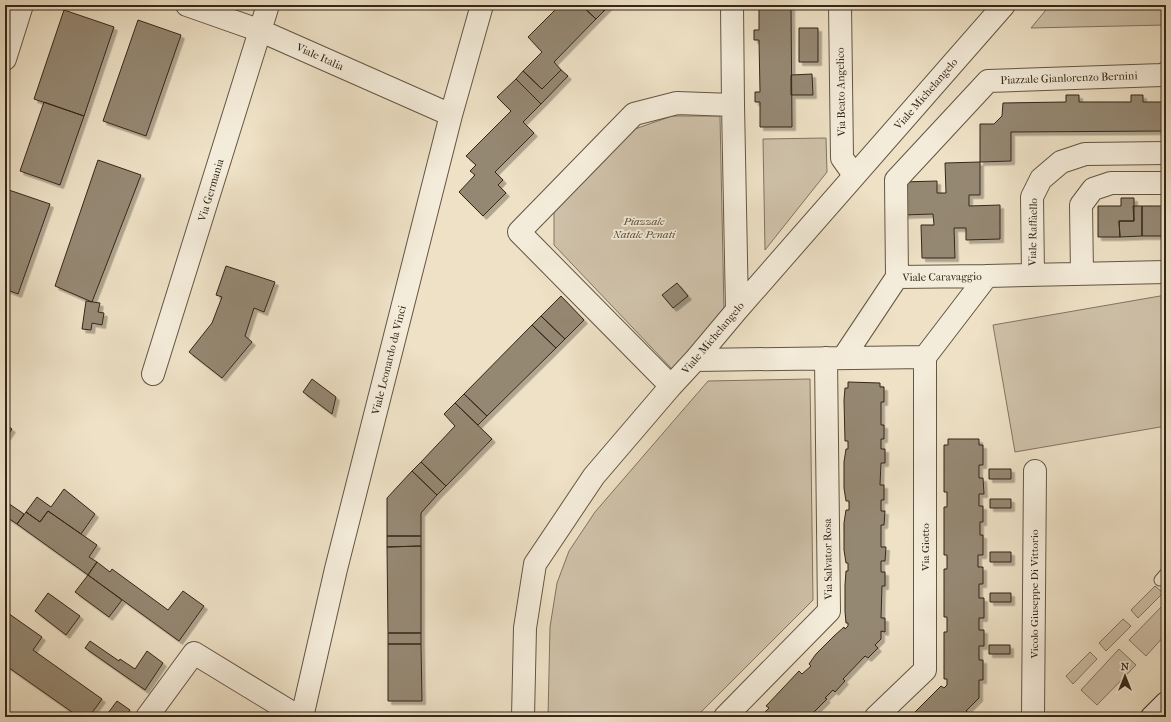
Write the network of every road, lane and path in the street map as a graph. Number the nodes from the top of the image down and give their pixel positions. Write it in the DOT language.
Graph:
graph roads {
  1 [pos="22,5"];
  2 [pos="187,5"];
  3 [pos="268,5"];
  4 [pos="482,5"];
  5 [pos="732,5"];
  6 [pos="840,5"];
  7 [pos="1004,5"];
  8 [pos="260,31"];
  9 [pos="5,59"];
  10 [pos="1166,73"];
  11 [pos="733,105"];
  12 [pos="451,115"];
  13 [pos="1166,153"];
  14 [pos="854,176"];
  15 [pos="1166,183"];
  16 [pos="1166,272"];
  17 [pos="1082,274"];
  18 [pos="1033,275"];
  19 [pos="987,276"];
  20 [pos="897,277"];
  21 [pos="736,310"];
  22 [pos="925,357"];
  23 [pos="834,358"];
  24 [pos="695,360"];
  25 [pos="153,374"];
  26 [pos="671,386"];
  27 [pos="1035,471"];
  28 [pos="1166,703"];
  29 [pos="147,717"];
  30 [pos="300,717"];
  31 [pos="523,717"];
  32 [pos="725,717"];
  33 [pos="876,717"];
  34 [pos="1033,717"];
  35 [pos="1152,717"];
  1 -- 9 [label="street"];
  2 -- 8 [label="street, Viale Italia"];
  3 -- 8 [label="street, Via Germania"];
  4 -- 12 [label="street, Viale Leonardo da Vinci"];
  5 -- 11 [label="street"];
  6 -- 14 [label="street, Via Beato Angelico"];
  7 -- 14 [label="street, Viale Michelangelo"];
  8 -- 12 [label="street, Viale Italia"];
  8 -- 25 [label="street, Via Germania"];
  10 -- 20 [label="street, Piazzale Gianlorenzo Bernini"];
  11 -- 21 [label="street"];
  11 -- 26 [label="street"];
  12 -- 30 [label="street, Viale Leonardo da Vinci"];
  13 -- 18 [label="street, Viale Raffaello"];
  14 -- 21 [label="street, Viale Michelangelo"];
  15 -- 17 [label="street"];
  16 -- 17 [label="street, Viale Caravaggio"];
  17 -- 18 [label="street, Viale Caravaggio"];
  18 -- 19 [label="street, Viale Caravaggio"];
  19 -- 20 [label="street, Viale Caravaggio"];
  19 -- 22 [label="street, Viale Caravaggio"];
  20 -- 23 [label="street, Viale Caravaggio"];
  21 -- 24 [label="street, Viale Michelangelo"];
  22 -- 23 [label="street"];
  22 -- 33 [label="street, Via Giotto"];
  23 -- 24 [label="street"];
  23 -- 32 [label="street, Via Salvator Rosa"];
  24 -- 26 [label="street, Viale Michelangelo"];
  26 -- 31 [label="street, Viale Michelangelo"];
  27 -- 34 [label="street, Vicolo Giuseppe Di Vittorio"];
  28 -- 35 [label="street"];
  29 -- 30 [label="street"];
}
